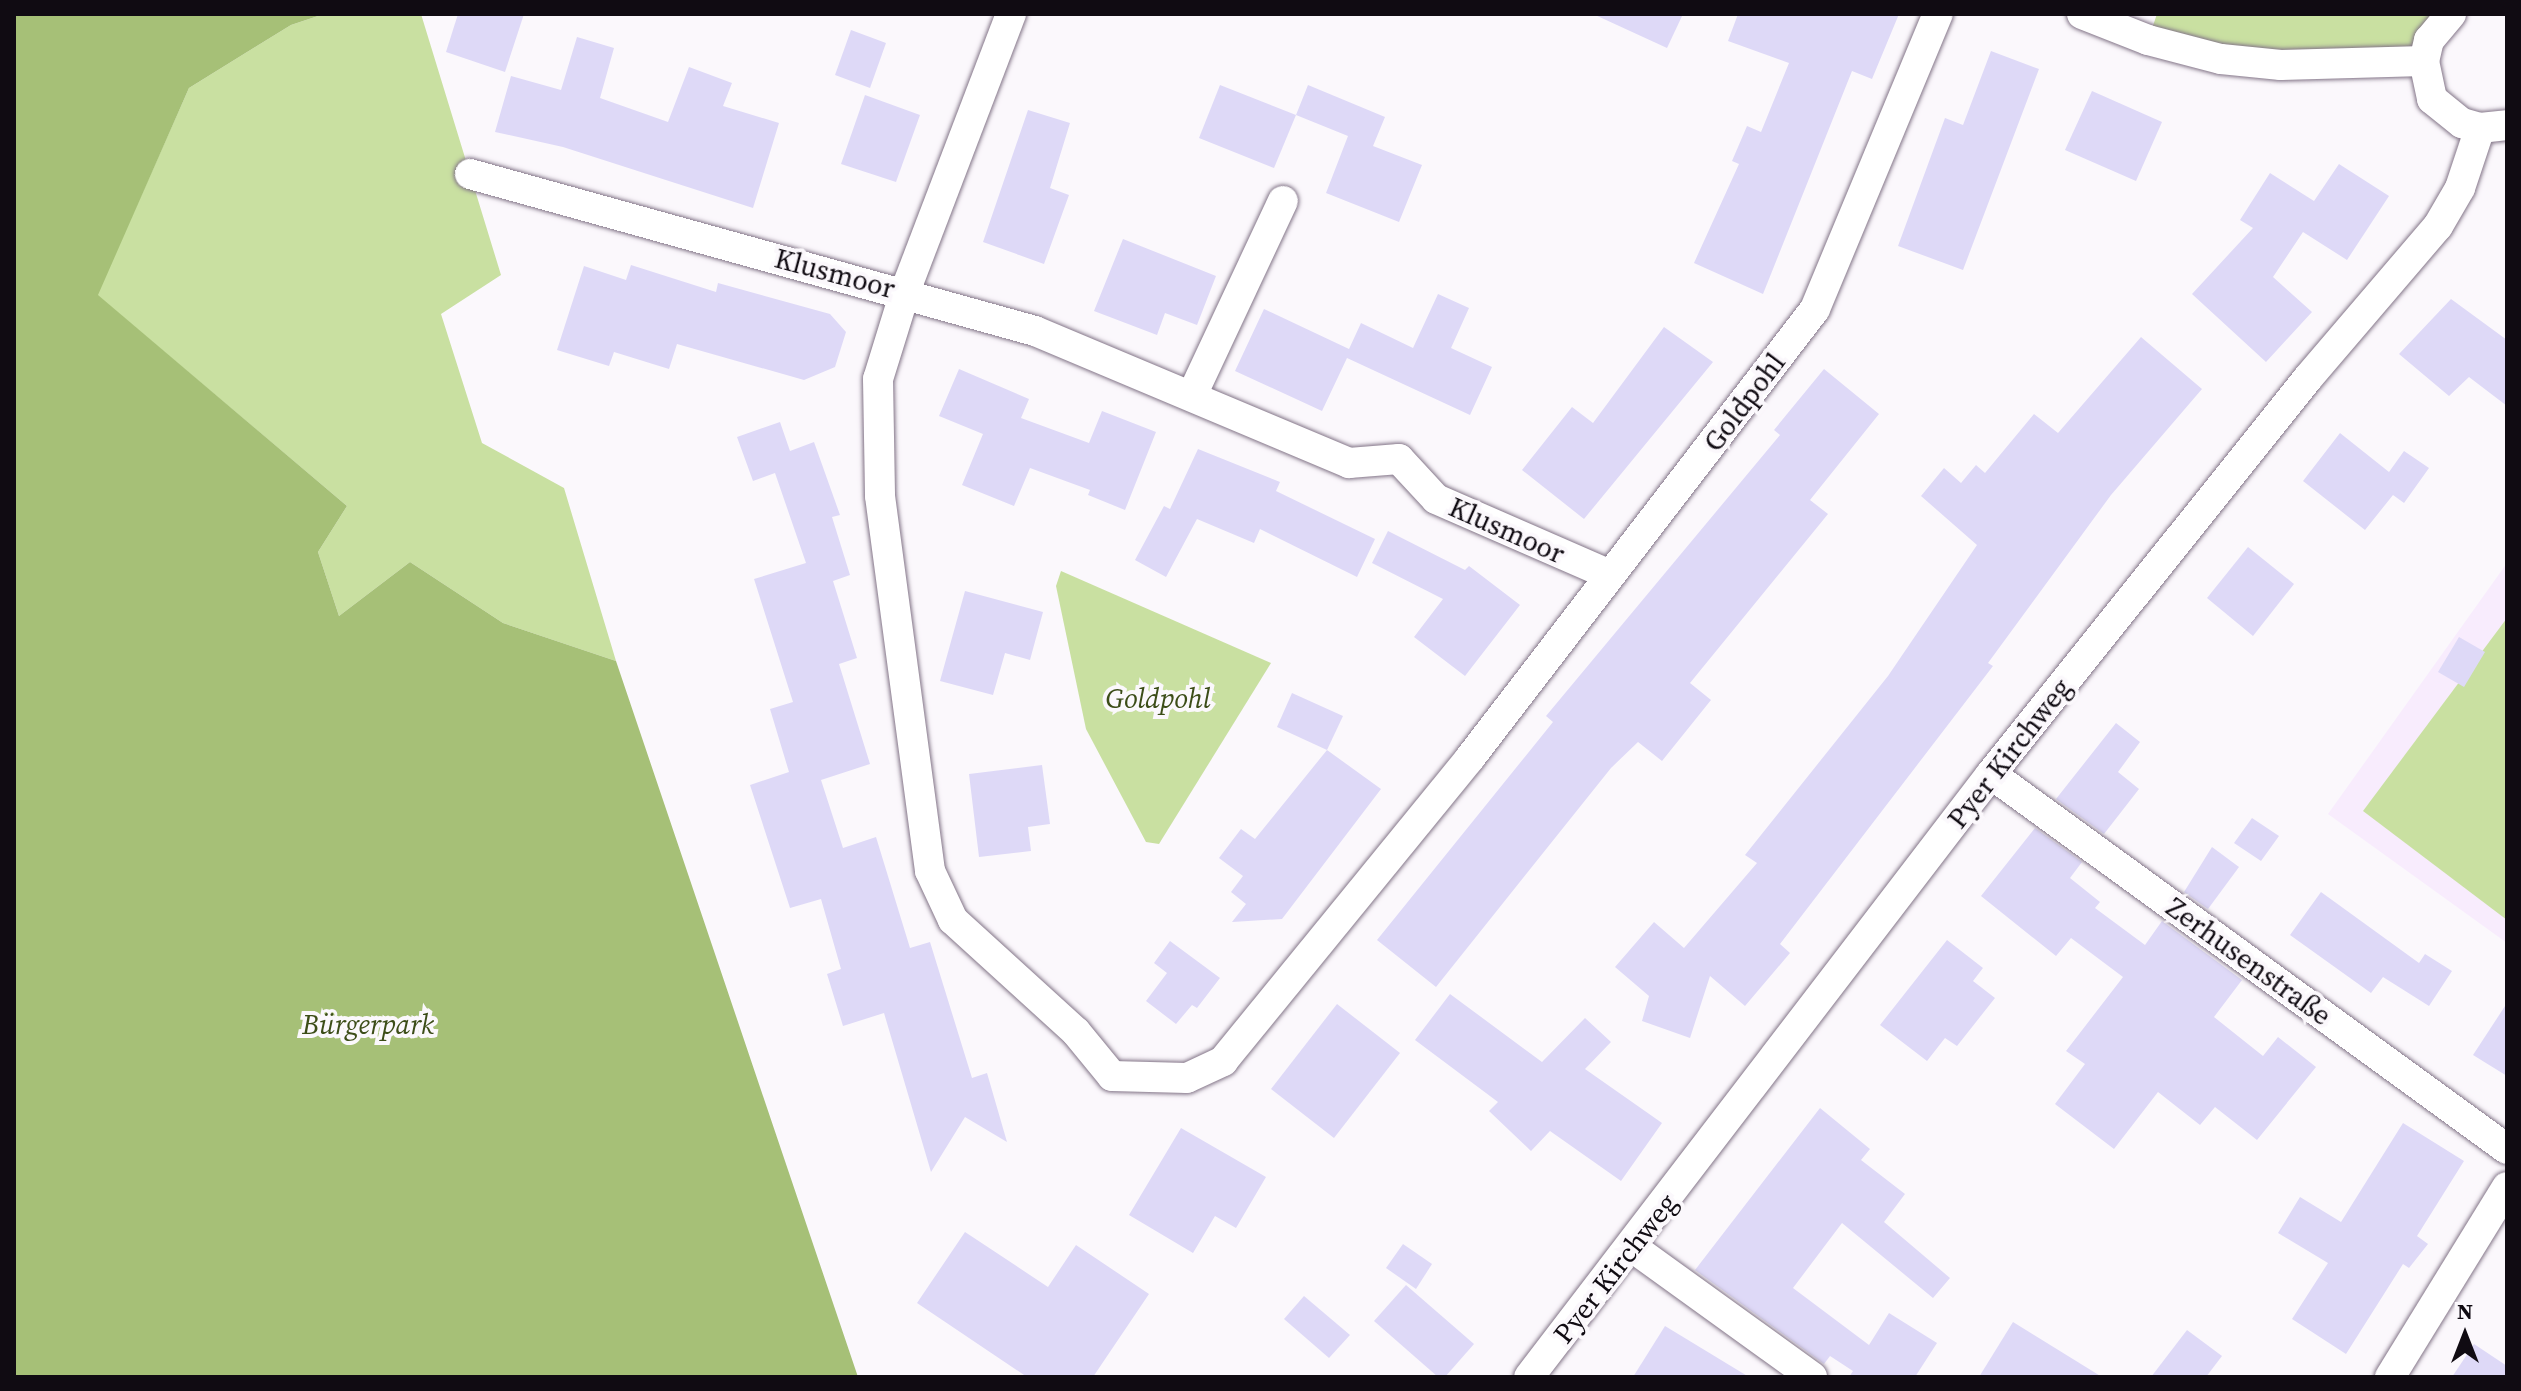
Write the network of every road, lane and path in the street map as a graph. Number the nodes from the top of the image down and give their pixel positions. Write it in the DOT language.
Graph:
graph roads {
  1 [pos="1011,14"];
  2 [pos="1938,14"];
  3 [pos="2082,14"];
  4 [pos="2451,14"];
  5 [pos="2424,61"];
  6 [pos="2494,127"];
  7 [pos="470,174"];
  8 [pos="1283,201"];
  9 [pos="905,292"];
  10 [pos="1193,393"];
  11 [pos="1610,575"];
  12 [pos="1991,774"];
  13 [pos="2507,1149"];
  14 [pos="2507,1187"];
  15 [pos="1632,1247"];
  16 [pos="1529,1377"];
  17 [pos="1812,1377"];
  18 [pos="2390,1377"];
  1 -- 9 [label="street, Goldpohl"];
  2 -- 11 [label="street, Goldpohl"];
  3 -- 5 [label="street"];
  4 -- 5 [label="street"];
  5 -- 6 [label="street, Pyer Kirchweg"];
  6 -- 12 [label="street, Pyer Kirchweg"];
  7 -- 9 [label="street, Klusmoor"];
  8 -- 10 [label="street"];
  9 -- 10 [label="street, Klusmoor"];
  9 -- 11 [label="street, Goldpohl"];
  10 -- 11 [label="street, Klusmoor"];
  12 -- 13 [label="street, Zerhusenstraße"];
  12 -- 15 [label="street, Pyer Kirchweg"];
  14 -- 18 [label="street"];
  15 -- 16 [label="street, Pyer Kirchweg"];
  15 -- 17 [label="street"];
}
